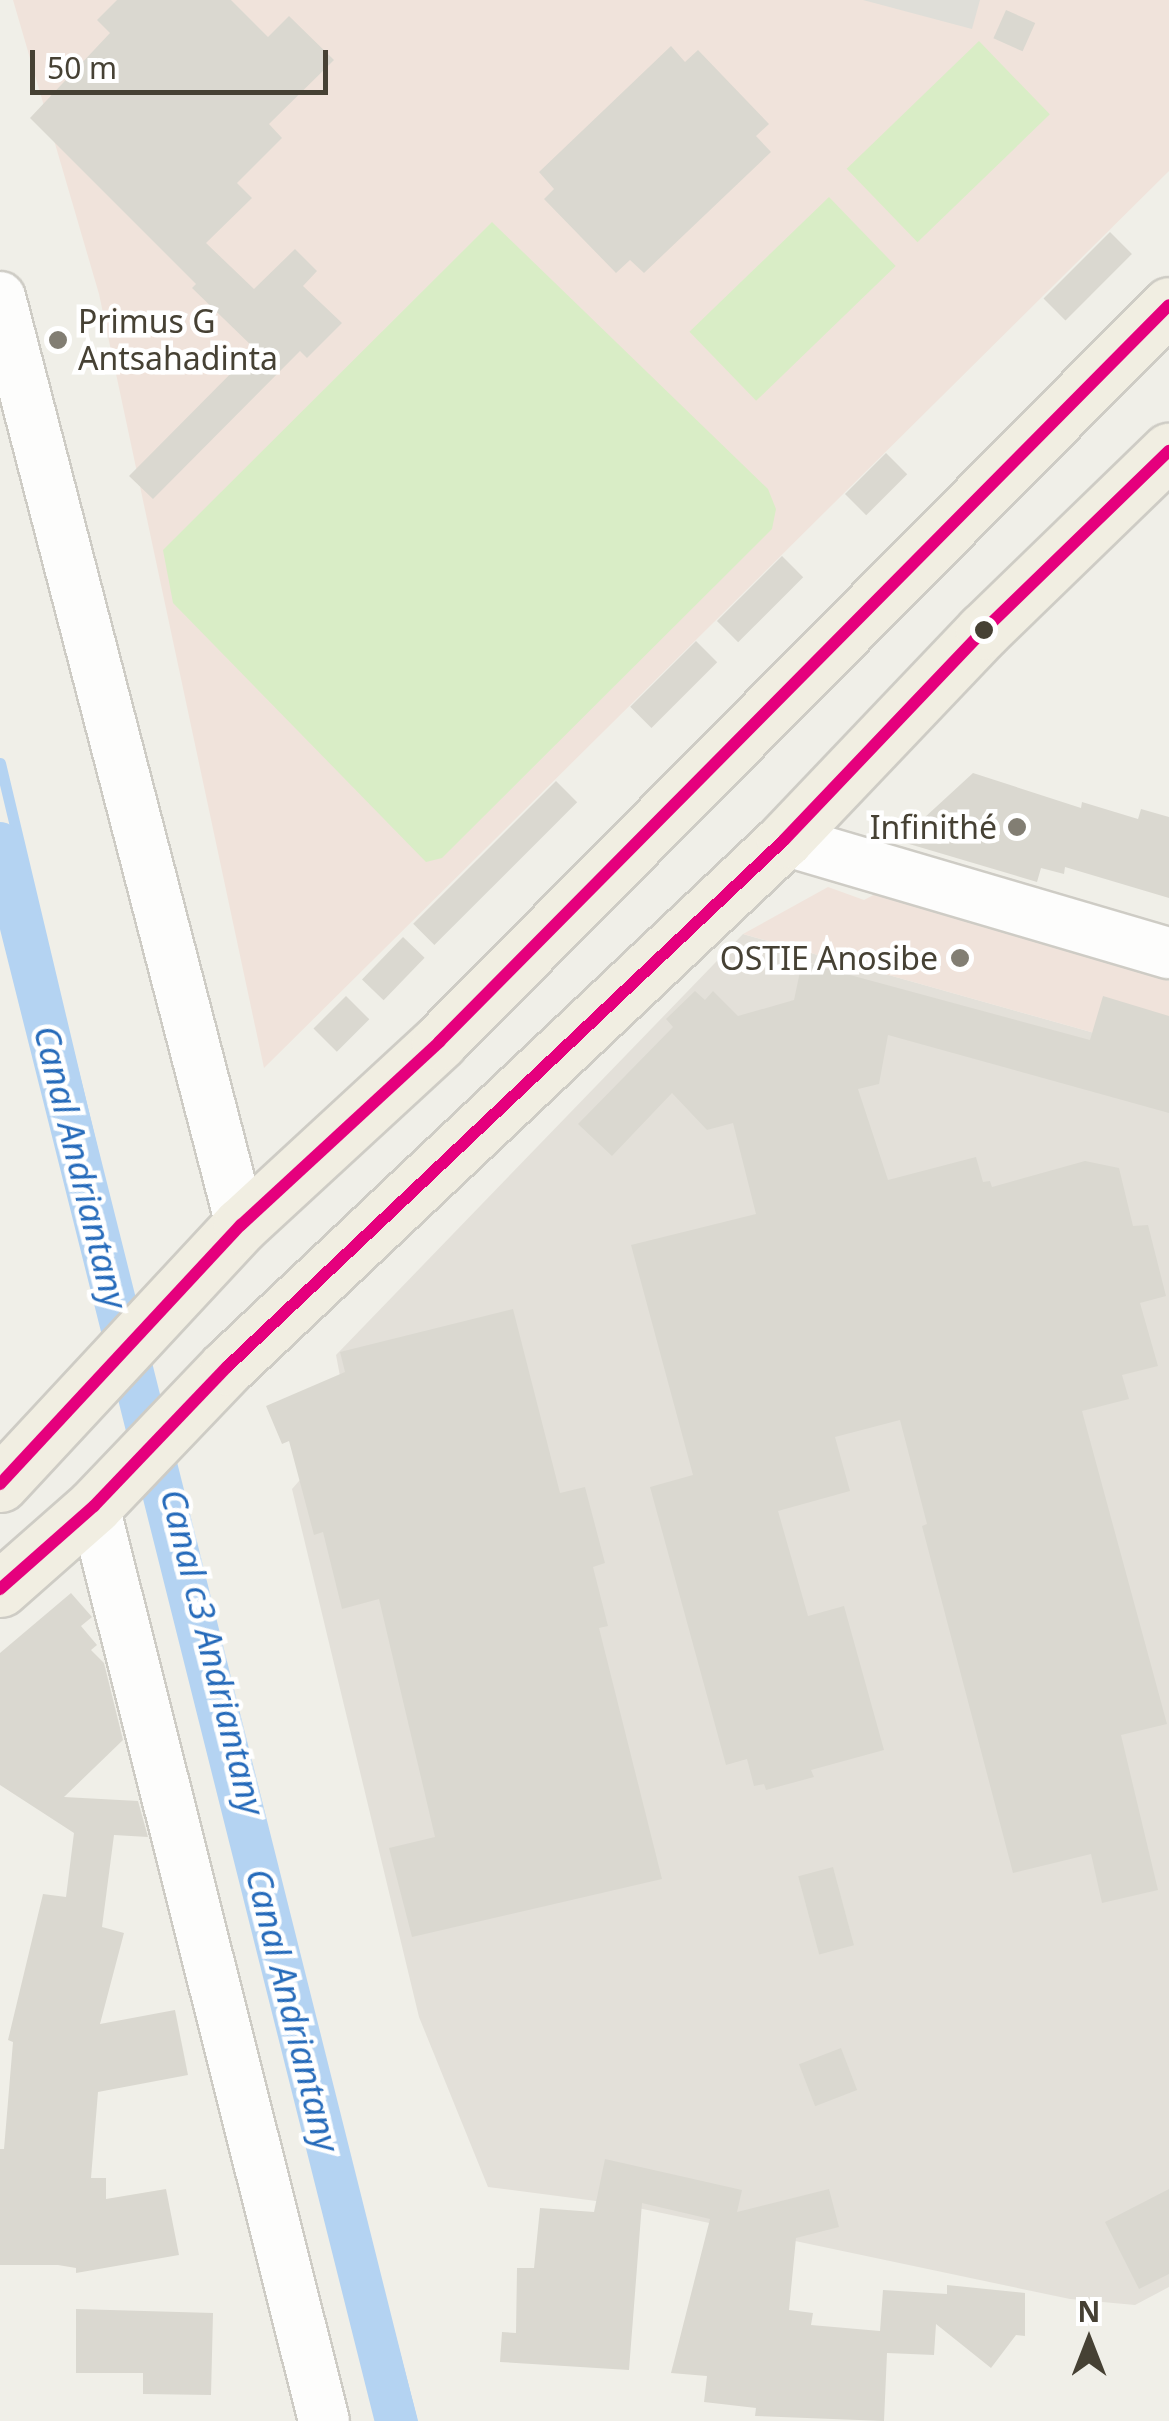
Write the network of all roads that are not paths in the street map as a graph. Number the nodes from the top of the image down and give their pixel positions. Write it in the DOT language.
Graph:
graph roads {
  1 [pos="0,297"];
  2 [pos="1169,306"];
  3 [pos="1169,451"];
  4 [pos="784,840"];
  5 [pos="1169,953"];
  6 [pos="241,1226"];
  7 [pos="0,1484"];
  8 [pos="94,1506"];
  9 [pos="0,1590"];
  10 [pos="324,2421"];
  1 -- 6 [label="street"];
  2 -- 6 [label="main road"];
  3 -- 4 [label="main road"];
  4 -- 5 [label="street"];
  4 -- 8 [label="main road"];
  6 -- 7 [label="main road"];
  8 -- 9 [label="main road"];
  8 -- 10 [label="street"];
}
